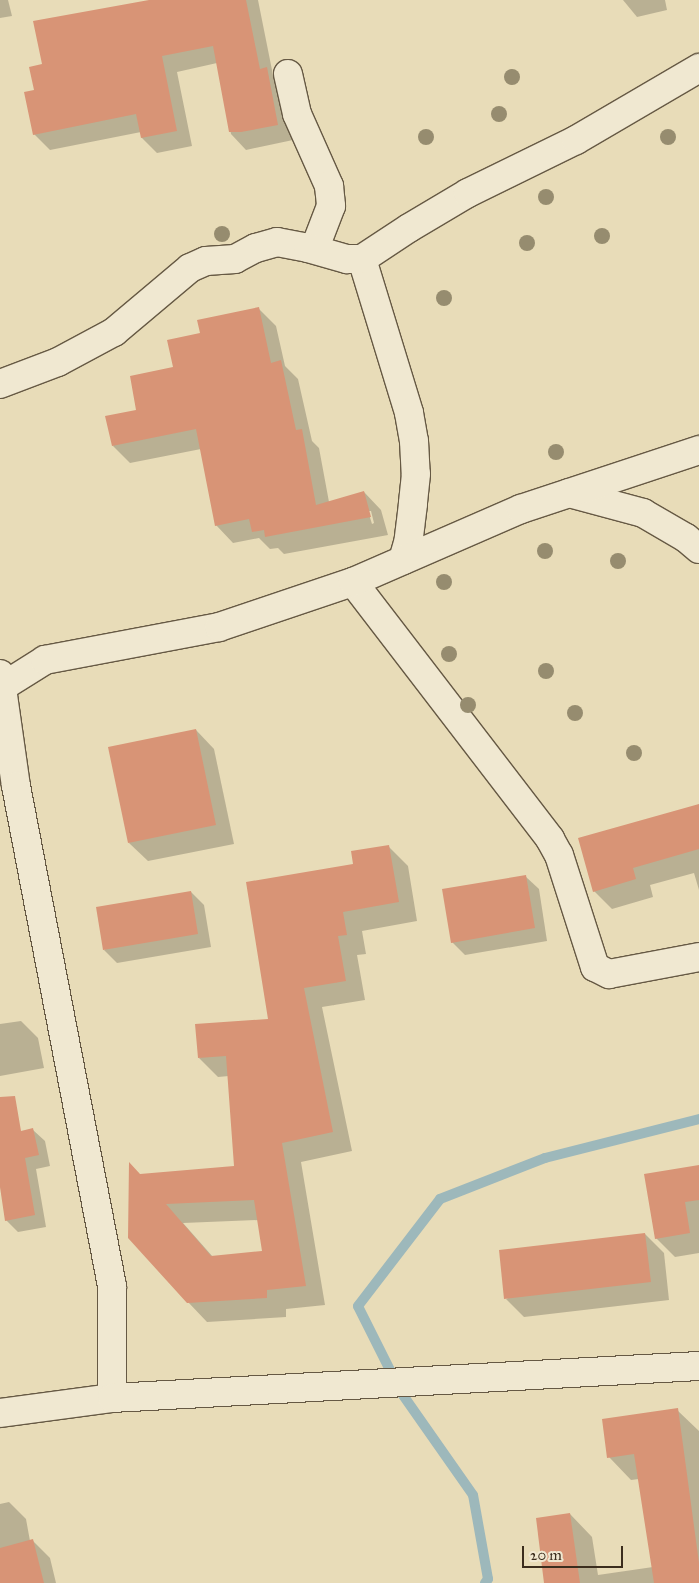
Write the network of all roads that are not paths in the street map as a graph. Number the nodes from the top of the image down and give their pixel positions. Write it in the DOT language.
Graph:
graph roads {
  1 [pos="699,68"];
  2 [pos="288,74"];
  3 [pos="308,248"];
  4 [pos="362,260"];
  5 [pos="0,384"];
  6 [pos="699,450"];
  7 [pos="569,493"];
  8 [pos="699,549"];
  9 [pos="404,560"];
  10 [pos="353,582"];
  11 [pos="1,681"];
  12 [pos="699,957"];
  13 [pos="699,1366"];
  14 [pos="112,1398"];
  15 [pos="0,1413"];
  1 -- 4 [label="street"];
  2 -- 3 [label="street"];
  3 -- 4 [label="street"];
  3 -- 5 [label="street"];
  4 -- 9 [label="street"];
  6 -- 7 [label="street"];
  7 -- 8 [label="street"];
  7 -- 9 [label="street"];
  9 -- 10 [label="street"];
  10 -- 11 [label="street"];
  10 -- 12 [label="street"];
  11 -- 14 [label="street"];
  13 -- 14 [label="street"];
  14 -- 15 [label="street"];
}
